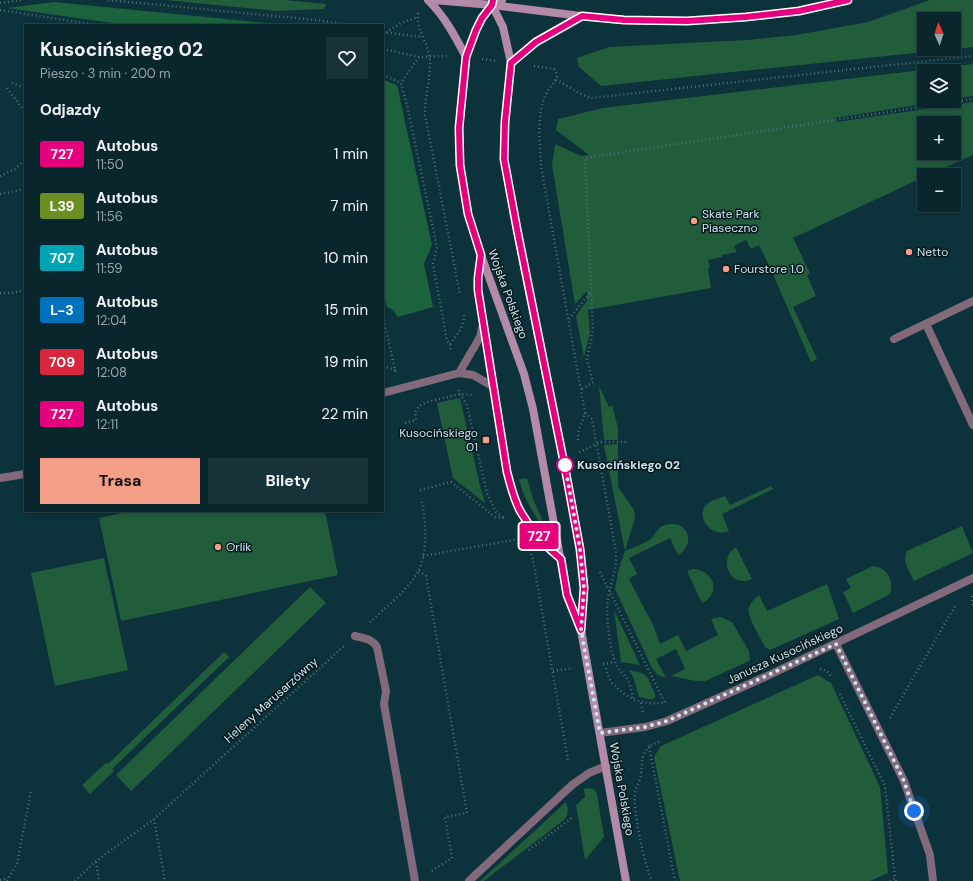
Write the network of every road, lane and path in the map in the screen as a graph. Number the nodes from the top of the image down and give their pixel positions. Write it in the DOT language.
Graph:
graph roads {
  1 [pos="22,0"];
  2 [pos="108,0"];
  3 [pos="428,0"];
  4 [pos="434,0"];
  5 [pos="502,0"];
  6 [pos="848,0"];
  7 [pos="0,3"];
  8 [pos="493,3"];
  9 [pos="0,10"];
  10 [pos="582,16"];
  11 [pos="91,24"];
  12 [pos="344,24"];
  13 [pos="384,33"];
  14 [pos="422,37"];
  15 [pos="384,49"];
  16 [pos="454,55"];
  17 [pos="430,56"];
  18 [pos="973,56"];
  19 [pos="419,57"];
  20 [pos="466,57"];
  21 [pos="511,63"];
  22 [pos="545,67"];
  23 [pos="384,75"];
  24 [pos="556,80"];
  25 [pos="12,83"];
  26 [pos="401,83"];
  27 [pos="8,88"];
  28 [pos="24,88"];
  29 [pos="973,99"];
  30 [pos="24,111"];
  31 [pos="24,161"];
  32 [pos="0,176"];
  33 [pos="24,189"];
  34 [pos="0,194"];
  35 [pos="481,255"];
  36 [pos="24,290"];
  37 [pos="591,292"];
  38 [pos="0,293"];
  39 [pos="460,295"];
  40 [pos="973,301"];
  41 [pos="464,311"];
  42 [pos="568,319"];
  43 [pos="384,320"];
  44 [pos="926,324"];
  45 [pos="483,326"];
  46 [pos="894,339"];
  47 [pos="384,366"];
  48 [pos="395,370"];
  49 [pos="403,371"];
  50 [pos="459,373"];
  51 [pos="494,387"];
  52 [pos="582,389"];
  53 [pos="384,393"];
  54 [pos="586,413"];
  55 [pos="405,424"];
  56 [pos="973,425"];
  57 [pos="628,442"];
  58 [pos="596,444"];
  59 [pos="579,452"];
  60 [pos="580,458"];
  61 [pos="24,474"];
  62 [pos="0,478"];
  63 [pos="420,490"];
  64 [pos="422,502"];
  65 [pos="518,533"];
  66 [pos="529,550"];
  67 [pos="423,556"];
  68 [pos="561,559"];
  69 [pos="599,566"];
  70 [pos="419,570"];
  71 [pos="601,573"];
  72 [pos="972,579"];
  73 [pos="596,580"];
  74 [pos="609,590"];
  75 [pos="581,630"];
  76 [pos="355,636"];
  77 [pos="836,644"];
  78 [pos="615,662"];
  79 [pos="576,668"];
  80 [pos="815,670"];
  81 [pos="553,671"];
  82 [pos="834,682"];
  83 [pos="838,689"];
  84 [pos="633,700"];
  85 [pos="600,733"];
  86 [pos="881,734"];
  87 [pos="663,740"];
  88 [pos="649,746"];
  89 [pos="568,760"];
  90 [pos="606,766"];
  91 [pos="31,790"];
  92 [pos="154,819"];
  93 [pos="96,861"];
  94 [pos="428,873"];
  95 [pos="0,880"];
  96 [pos="8,880"];
  97 [pos="895,880"];
  98 [pos="75,881"];
  99 [pos="99,881"];
  100 [pos="165,881"];
  101 [pos="415,881"];
  102 [pos="469,881"];
  103 [pos="626,881"];
  104 [pos="652,881"];
  105 [pos="675,881"];
  106 [pos="890,881"];
  107 [pos="933,881"];
  1 -- 7 [label="path"];
  2 -- 12 [label="path"];
  3 -- 20 [label="street"];
  4 -- 8 [label="street"];
  5 -- 8 [label="street"];
  6 -- 10 [label="street"];
  8 -- 10 [label="street"];
  8 -- 20 [label="street, Wojska Polskiego"];
  8 -- 21 [label="street, Wojska Polskiego"];
  9 -- 11 [label="path"];
  10 -- 21 [label="street"];
  13 -- 14 [label="path"];
  13 -- 14 [label="path"];
  14 -- 17 [label="path"];
  15 -- 19 [label="path"];
  16 -- 17 [label="path"];
  17 -- 19 [label="path"];
  17 -- 39 [label="path"];
  18 -- 24 [label="path"];
  19 -- 26 [label="path"];
  20 -- 35 [label="street, Wojska Polskiego"];
  21 -- 75 [label="street, Wojska Polskiego"];
  22 -- 24 [label="path"];
  23 -- 26 [label="path"];
  24 -- 42 [label="path"];
  25 -- 28 [label="path"];
  26 -- 41 [label="path"];
  27 -- 30 [label="path"];
  29 -- 37 [label="path"];
  31 -- 32 [label="path"];
  33 -- 34 [label="path"];
  35 -- 45 [label="street"];
  35 -- 68 [label="street, Wojska Polskiego"];
  36 -- 38 [label="path"];
  37 -- 42 [label="path"];
  37 -- 52 [label="path"];
  40 -- 44 [label="street"];
  42 -- 52 [label="path"];
  43 -- 48 [label="path"];
  44 -- 46 [label="street"];
  44 -- 56 [label="street"];
  45 -- 50 [label="street"];
  45 -- 51 [label="street"];
  47 -- 48 [label="path"];
  48 -- 49 [label="path"];
  50 -- 51 [label="street"];
  50 -- 53 [label="street"];
  51 -- 68 [label="street"];
  52 -- 54 [label="path"];
  54 -- 58 [label="path"];
  54 -- 59 [label="path"];
  55 -- 63 [label="path"];
  57 -- 58 [label="path"];
  58 -- 59 [label="path"];
  58 -- 74 [label="path"];
  59 -- 60 [label="path"];
  61 -- 62 [label="street"];
  64 -- 67 [label="path, Heleny Marusarzówny"];
  65 -- 67 [label="path"];
  66 -- 81 [label="path"];
  67 -- 70 [label="path, Heleny Marusarzówny"];
  68 -- 75 [label="street, Wojska Polskiego"];
  69 -- 71 [label="path"];
  70 -- 76 [label="path, Heleny Marusarzówny"];
  70 -- 94 [label="path"];
  71 -- 73 [label="path"];
  71 -- 74 [label="path"];
  72 -- 77 [label="street, Janusza Kusocińskiego"];
  72 -- 86 [label="path"];
  74 -- 78 [label="path"];
  74 -- 84 [label="path"];
  75 -- 85 [label="street, Wojska Polskiego"];
  76 -- 92 [label="path, Heleny Marusarzówny"];
  76 -- 101 [label="street"];
  77 -- 85 [label="street, Janusza Kusocińskiego"];
  77 -- 86 [label="street"];
  78 -- 84 [label="path"];
  78 -- 84 [label="path"];
  79 -- 81 [label="path"];
  80 -- 82 [label="path"];
  81 -- 89 [label="path"];
  83 -- 97 [label="path"];
  85 -- 90 [label="street, Wojska Polskiego"];
  86 -- 107 [label="street"];
  87 -- 88 [label="path"];
  88 -- 104 [label="path"];
  88 -- 105 [label="path"];
  90 -- 102 [label="street"];
  90 -- 103 [label="street, Wojska Polskiego"];
  91 -- 96 [label="path"];
  92 -- 93 [label="path, Heleny Marusarzówny"];
  92 -- 100 [label="path"];
  93 -- 98 [label="path, Heleny Marusarzówny"];
  93 -- 99 [label="path"];
  95 -- 96 [label="path"];
  97 -- 106 [label="path"];
}
